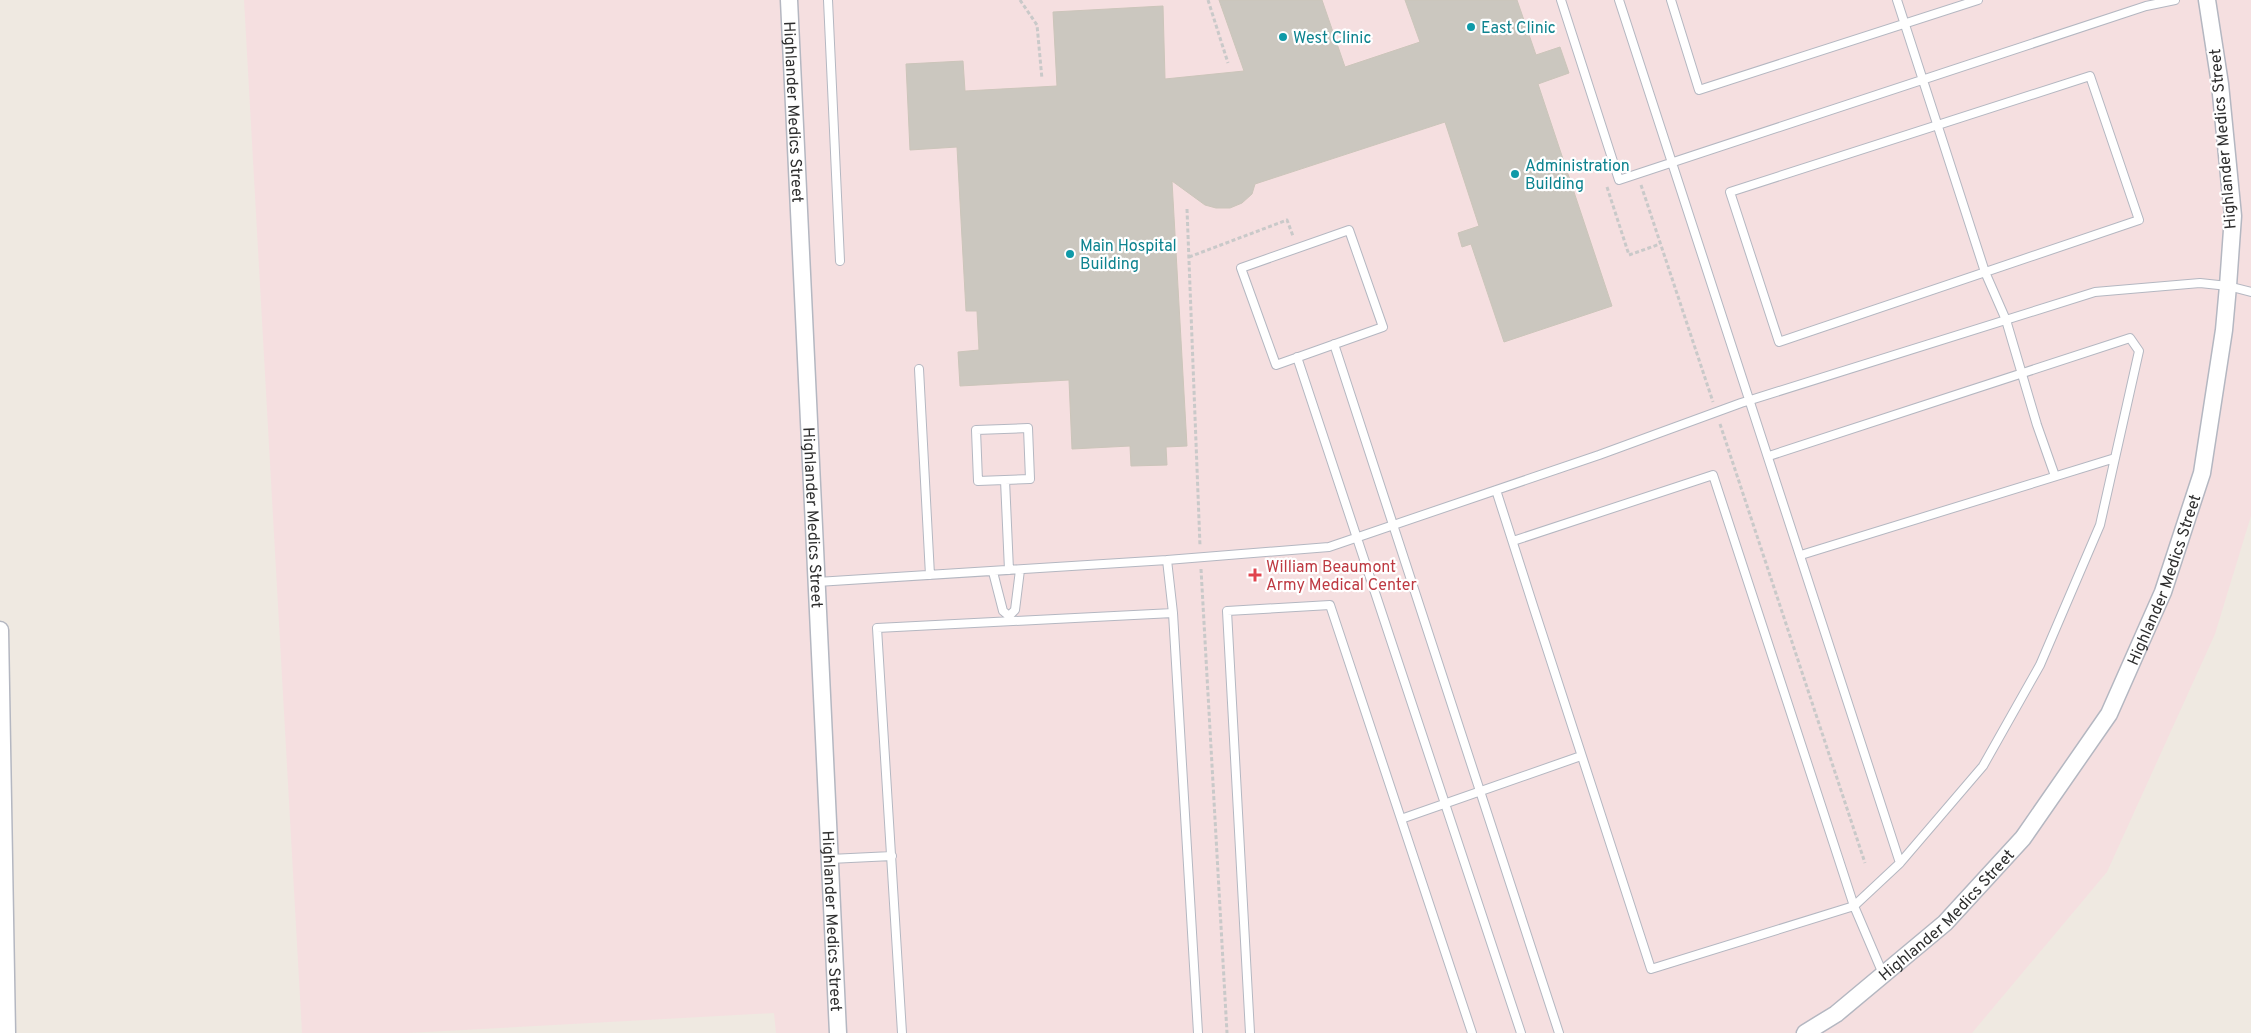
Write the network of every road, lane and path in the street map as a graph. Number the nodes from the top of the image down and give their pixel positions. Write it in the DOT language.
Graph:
graph roads {
  1 [pos="789,0"];
  2 [pos="828,0"];
  3 [pos="1020,0"];
  4 [pos="1208,0"];
  5 [pos="1561,0"];
  6 [pos="1620,0"];
  7 [pos="1671,0"];
  8 [pos="1897,0"];
  9 [pos="1978,0"];
  10 [pos="2176,0"];
  11 [pos="2207,0"];
  12 [pos="1905,23"];
  13 [pos="1228,63"];
  14 [pos="1042,79"];
  15 [pos="1924,80"];
  16 [pos="1938,125"];
  17 [pos="1673,163"];
  18 [pos="1637,174"];
  19 [pos="1187,209"];
  20 [pos="1298,248"];
  21 [pos="1189,256"];
  22 [pos="840,261"];
  23 [pos="1985,272"];
  24 [pos="2228,286"];
  25 [pos="2251,292"];
  26 [pos="2006,320"];
  27 [pos="1334,344"];
  28 [pos="1297,357"];
  29 [pos="920,369"];
  30 [pos="2022,374"];
  31 [pos="1751,400"];
  32 [pos="1716,412"];
  33 [pos="1769,456"];
  34 [pos="2115,458"];
  35 [pos="2055,476"];
  36 [pos="1005,480"];
  37 [pos="1496,490"];
  38 [pos="1393,525"];
  39 [pos="1357,537"];
  40 [pos="1513,541"];
  41 [pos="1801,555"];
  42 [pos="1201,558"];
  43 [pos="1167,560"];
  44 [pos="1009,570"];
  45 [pos="1020,570"];
  46 [pos="993,572"];
  47 [pos="930,576"];
  48 [pos="817,582"];
  49 [pos="1173,613"];
  50 [pos="1009,618"];
  51 [pos="0,630"];
  52 [pos="1581,756"];
  53 [pos="1480,790"];
  54 [pos="1445,802"];
  55 [pos="1401,819"];
  56 [pos="892,856"];
  57 [pos="830,859"];
  58 [pos="1865,863"];
  59 [pos="1900,863"];
  60 [pos="1854,906"];
  61 [pos="1883,974"];
  62 [pos="7,1033"];
  63 [pos="838,1033"];
  64 [pos="902,1033"];
  65 [pos="1198,1033"];
  66 [pos="1227,1033"];
  67 [pos="1250,1033"];
  68 [pos="1472,1033"];
  69 [pos="1521,1033"];
  70 [pos="1559,1033"];
  71 [pos="1805,1033"];
  1 -- 48 [label="street, Highlander Medics Street"];
  2 -- 22 [label="lane"];
  3 -- 14 [label="path"];
  4 -- 13 [label="path"];
  5 -- 18 [label="lane"];
  6 -- 17 [label="lane"];
  7 -- 12 [label="lane"];
  8 -- 12 [label="lane"];
  9 -- 12 [label="lane"];
  10 -- 15 [label="lane"];
  11 -- 24 [label="street, Highlander Medics Street"];
  12 -- 15 [label="lane"];
  15 -- 16 [label="lane"];
  15 -- 17 [label="lane"];
  16 -- 23 [label="lane"];
  16 -- 23 [label="lane"];
  16 -- 23 [label="lane"];
  17 -- 18 [label="lane"];
  17 -- 31 [label="lane"];
  18 -- 32 [label="path"];
  19 -- 21 [label="path"];
  20 -- 21 [label="path"];
  20 -- 27 [label="lane"];
  20 -- 28 [label="lane"];
  21 -- 42 [label="path"];
  23 -- 26 [label="lane"];
  24 -- 25 [label="lane"];
  24 -- 26 [label="lane"];
  24 -- 61 [label="street, Highlander Medics Street"];
  26 -- 30 [label="lane"];
  26 -- 31 [label="lane"];
  27 -- 28 [label="lane"];
  27 -- 38 [label="lane"];
  28 -- 39 [label="lane"];
  29 -- 47 [label="lane"];
  30 -- 33 [label="lane"];
  30 -- 34 [label="lane"];
  30 -- 35 [label="lane"];
  31 -- 32 [label="lane"];
  31 -- 33 [label="lane"];
  32 -- 37 [label="lane"];
  32 -- 58 [label="path"];
  33 -- 41 [label="lane"];
  34 -- 35 [label="lane"];
  34 -- 59 [label="lane"];
  35 -- 41 [label="lane"];
  36 -- 36 [label="lane"];
  36 -- 44 [label="lane"];
  37 -- 38 [label="lane"];
  37 -- 40 [label="lane"];
  38 -- 39 [label="lane"];
  38 -- 53 [label="lane"];
  39 -- 42 [label="lane"];
  39 -- 54 [label="lane"];
  40 -- 52 [label="lane"];
  40 -- 60 [label="lane"];
  41 -- 59 [label="lane"];
  42 -- 43 [label="lane"];
  42 -- 66 [label="path"];
  43 -- 45 [label="lane"];
  43 -- 49 [label="lane"];
  44 -- 45 [label="lane"];
  44 -- 46 [label="lane"];
  45 -- 50 [label="lane"];
  46 -- 47 [label="lane"];
  46 -- 50 [label="lane"];
  47 -- 48 [label="lane"];
  48 -- 57 [label="street, Highlander Medics Street"];
  49 -- 50 [label="lane"];
  49 -- 65 [label="lane"];
  50 -- 56 [label="lane"];
  51 -- 62 [label="street"];
  52 -- 53 [label="lane"];
  52 -- 60 [label="lane"];
  53 -- 54 [label="lane"];
  53 -- 70 [label="lane"];
  54 -- 55 [label="lane"];
  54 -- 69 [label="lane"];
  55 -- 67 [label="lane"];
  55 -- 68 [label="lane"];
  56 -- 57 [label="lane"];
  56 -- 64 [label="lane"];
  57 -- 63 [label="street, Highlander Medics Street"];
  59 -- 60 [label="lane"];
  60 -- 61 [label="lane"];
  61 -- 71 [label="street, Highlander Medics Street"];
}
